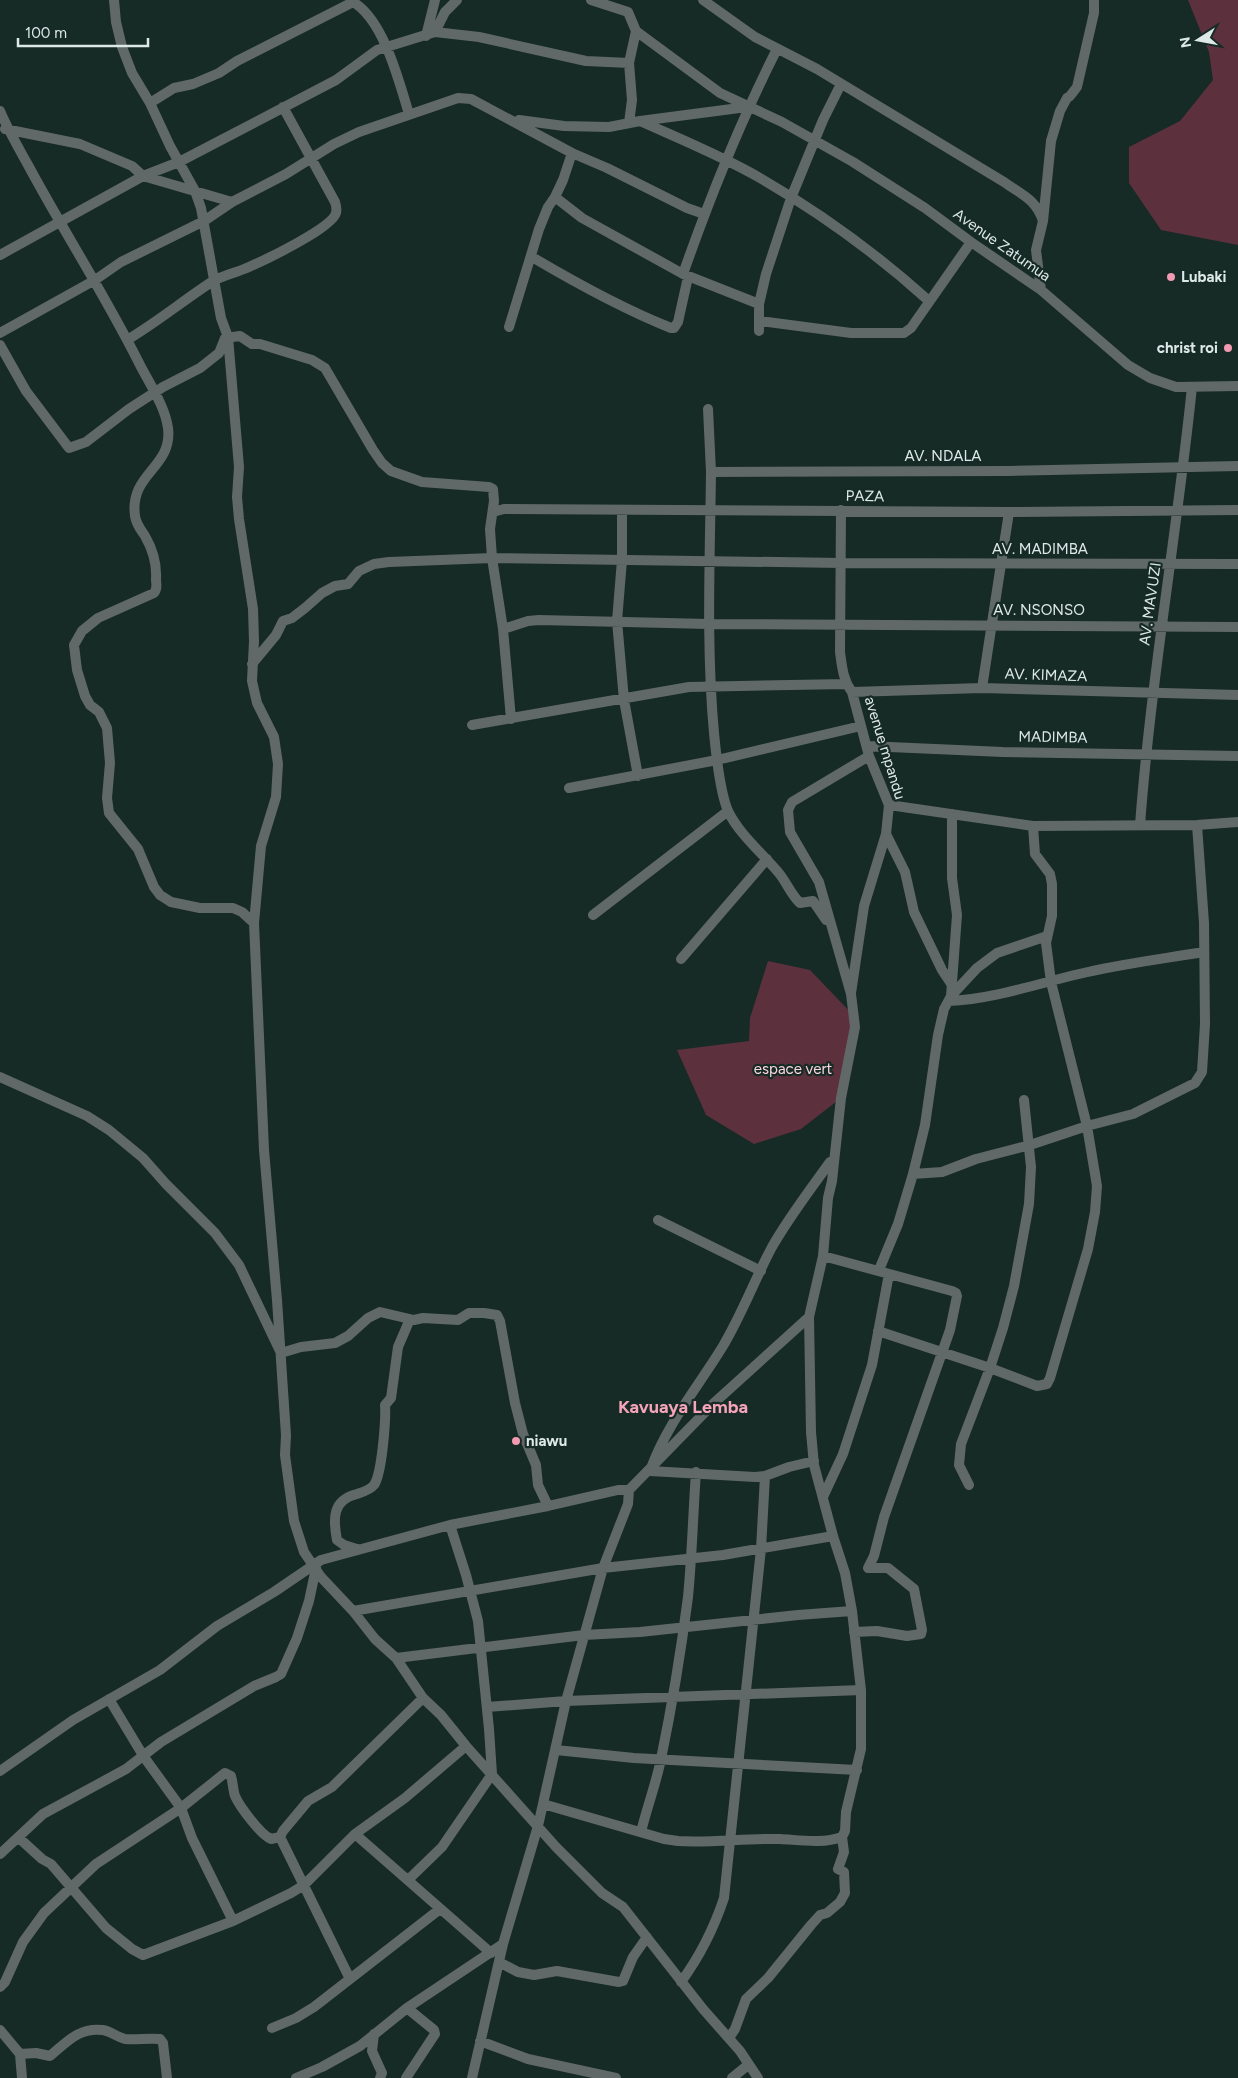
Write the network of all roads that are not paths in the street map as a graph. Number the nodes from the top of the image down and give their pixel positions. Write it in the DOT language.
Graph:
graph roads {
  1 [pos="114,0"];
  2 [pos="435,0"];
  3 [pos="457,0"];
  4 [pos="591,0"];
  5 [pos="703,0"];
  6 [pos="1094,0"];
  7 [pos="353,1"];
  8 [pos="636,32"];
  9 [pos="430,34"];
  10 [pos="388,48"];
  11 [pos="777,49"];
  12 [pos="629,63"];
  13 [pos="840,84"];
  14 [pos="150,103"];
  15 [pos="283,107"];
  16 [pos="748,107"];
  17 [pos="0,111"];
  18 [pos="409,114"];
  19 [pos="510,120"];
  20 [pos="635,122"];
  21 [pos="4,128"];
  22 [pos="816,141"];
  23 [pos="572,153"];
  24 [pos="311,159"];
  25 [pos="726,160"];
  26 [pos="179,162"];
  27 [pos="143,176"];
  28 [pos="195,191"];
  29 [pos="555,197"];
  30 [pos="791,198"];
  31 [pos="232,202"];
  32 [pos="704,214"];
  33 [pos="60,221"];
  34 [pos="204,221"];
  35 [pos="1042,222"];
  36 [pos="971,242"];
  37 [pos="0,255"];
  38 [pos="532,257"];
  39 [pos="686,276"];
  40 [pos="95,280"];
  41 [pos="215,280"];
  42 [pos="1041,290"];
  43 [pos="928,301"];
  44 [pos="759,304"];
  45 [pos="509,327"];
  46 [pos="0,333"];
  47 [pos="228,337"];
  48 [pos="127,340"];
  49 [pos="0,345"];
  50 [pos="1238,386"];
  51 [pos="1192,387"];
  52 [pos="154,394"];
  53 [pos="708,409"];
  54 [pos="1184,466"];
  55 [pos="1238,466"];
  56 [pos="711,472"];
  57 [pos="622,510"];
  58 [pos="712,510"];
  59 [pos="841,510"];
  60 [pos="1238,510"];
  61 [pos="1178,511"];
  62 [pos="493,512"];
  63 [pos="1009,512"];
  64 [pos="492,558"];
  65 [pos="622,560"];
  66 [pos="709,561"];
  67 [pos="842,563"];
  68 [pos="1171,563"];
  69 [pos="1001,564"];
  70 [pos="1238,564"];
  71 [pos="617,621"];
  72 [pos="710,624"];
  73 [pos="840,625"];
  74 [pos="992,625"];
  75 [pos="1162,626"];
  76 [pos="1238,627"];
  77 [pos="503,629"];
  78 [pos="252,664"];
  79 [pos="711,686"];
  80 [pos="849,688"];
  81 [pos="982,688"];
  82 [pos="1153,694"];
  83 [pos="1238,695"];
  84 [pos="624,700"];
  85 [pos="510,719"];
  86 [pos="472,725"];
  87 [pos="861,726"];
  88 [pos="868,751"];
  89 [pos="1145,754"];
  90 [pos="1238,756"];
  91 [pos="717,760"];
  92 [pos="638,776"];
  93 [pos="569,788"];
  94 [pos="889,805"];
  95 [pos="728,810"];
  96 [pos="952,814"];
  97 [pos="1238,822"];
  98 [pos="1140,825"];
  99 [pos="1197,825"];
  100 [pos="1033,826"];
  101 [pos="886,834"];
  102 [pos="766,859"];
  103 [pos="593,914"];
  104 [pos="254,923"];
  105 [pos="833,929"];
  106 [pos="1047,936"];
  107 [pos="1203,952"];
  108 [pos="681,959"];
  109 [pos="1051,982"];
  110 [pos="952,984"];
  111 [pos="851,994"];
  112 [pos="950,998"];
  113 [pos="0,1077"];
  114 [pos="1024,1100"];
  115 [pos="1087,1126"];
  116 [pos="1030,1145"];
  117 [pos="830,1162"];
  118 [pos="913,1174"];
  119 [pos="658,1220"];
  120 [pos="823,1256"];
  121 [pos="878,1270"];
  122 [pos="761,1271"];
  123 [pos="889,1274"];
  124 [pos="809,1317"];
  125 [pos="410,1319"];
  126 [pos="878,1331"];
  127 [pos="942,1352"];
  128 [pos="280,1354"];
  129 [pos="990,1368"];
  130 [pos="814,1460"];
  131 [pos="650,1470"];
  132 [pos="696,1472"];
  133 [pos="765,1476"];
  134 [pos="969,1485"];
  135 [pos="630,1490"];
  136 [pos="823,1497"];
  137 [pos="548,1506"];
  138 [pos="450,1525"];
  139 [pos="833,1536"];
  140 [pos="357,1549"];
  141 [pos="761,1549"];
  142 [pos="690,1559"];
  143 [pos="315,1567"];
  144 [pos="603,1568"];
  145 [pos="470,1590"];
  146 [pos="353,1611"];
  147 [pos="852,1611"];
  148 [pos="754,1620"];
  149 [pos="683,1628"];
  150 [pos="854,1632"];
  151 [pos="584,1635"];
  152 [pos="482,1647"];
  153 [pos="396,1658"];
  154 [pos="861,1690"];
  155 [pos="746,1693"];
  156 [pos="672,1697"];
  157 [pos="423,1698"];
  158 [pos="109,1699"];
  159 [pos="566,1701"];
  160 [pos="487,1706"];
  161 [pos="466,1746"];
  162 [pos="556,1750"];
  163 [pos="144,1757"];
  164 [pos="662,1758"];
  165 [pos="739,1764"];
  166 [pos="857,1770"];
  167 [pos="0,1771"];
  168 [pos="492,1774"];
  169 [pos="543,1804"];
  170 [pos="181,1808"];
  171 [pos="538,1826"];
  172 [pos="641,1832"];
  173 [pos="355,1834"];
  174 [pos="280,1837"];
  175 [pos="842,1837"];
  176 [pos="19,1838"];
  177 [pos="730,1840"];
  178 [pos="0,1854"];
  179 [pos="408,1880"];
  180 [pos="304,1885"];
  181 [pos="70,1888"];
  182 [pos="440,1909"];
  183 [pos="233,1921"];
  184 [pos="647,1937"];
  185 [pos="504,1944"];
  186 [pos="491,1953"];
  187 [pos="499,1962"];
  188 [pos="350,1979"];
  189 [pos="682,1982"];
  190 [pos="0,1987"];
  191 [pos="407,2008"];
  192 [pos="272,2028"];
  193 [pos="0,2030"];
  194 [pos="374,2034"];
  195 [pos="729,2038"];
  196 [pos="480,2041"];
  197 [pos="20,2054"];
  198 [pos="748,2065"];
  199 [pos="22,2078"];
  200 [pos="167,2078"];
  201 [pos="296,2078"];
  202 [pos="380,2078"];
  203 [pos="406,2078"];
  204 [pos="472,2078"];
  205 [pos="616,2078"];
  206 [pos="732,2078"];
  207 [pos="758,2078"];
  1 -- 14 [label="street"];
  2 -- 9 [label="street"];
  3 -- 9 [label="street"];
  4 -- 8 [label="street"];
  5 -- 11 [label="street"];
  6 -- 35 [label="street"];
  7 -- 10 [label="street"];
  7 -- 14 [label="street"];
  8 -- 12 [label="street"];
  8 -- 16 [label="street, Avenue Zatumua"];
  9 -- 10 [label="street"];
  9 -- 12 [label="street"];
  10 -- 15 [label="street"];
  10 -- 18 [label="street"];
  11 -- 13 [label="street"];
  11 -- 16 [label="street"];
  12 -- 20 [label="street"];
  13 -- 22 [label="street"];
  13 -- 35 [label="street"];
  14 -- 26 [label="street"];
  15 -- 24 [label="street"];
  15 -- 26 [label="street"];
  16 -- 20 [label="street"];
  16 -- 22 [label="street, Avenue Zatumua"];
  16 -- 25 [label="street"];
  17 -- 21 [label="street"];
  18 -- 19 [label="street"];
  18 -- 24 [label="street"];
  19 -- 20 [label="street"];
  19 -- 23 [label="street"];
  20 -- 25 [label="street"];
  21 -- 27 [label="street"];
  21 -- 33 [label="street"];
  22 -- 30 [label="street"];
  22 -- 36 [label="street, Avenue Zatumua"];
  23 -- 29 [label="street"];
  23 -- 32 [label="street"];
  24 -- 31 [label="street"];
  24 -- 41 [label="street"];
  25 -- 30 [label="street"];
  25 -- 32 [label="street"];
  26 -- 27 [label="street"];
  26 -- 28 [label="street"];
  27 -- 28 [label="street"];
  27 -- 33 [label="street"];
  28 -- 31 [label="street"];
  28 -- 34 [label="street"];
  29 -- 38 [label="street"];
  29 -- 39 [label="street"];
  30 -- 43 [label="street"];
  30 -- 44 [label="street"];
  31 -- 34 [label="street"];
  32 -- 39 [label="street"];
  33 -- 37 [label="street"];
  33 -- 40 [label="street"];
  34 -- 40 [label="street"];
  34 -- 41 [label="street"];
  35 -- 42 [label="street"];
  36 -- 42 [label="street, Avenue Zatumua"];
  36 -- 43 [label="street"];
  38 -- 39 [label="street"];
  38 -- 45 [label="street"];
  39 -- 44 [label="street"];
  40 -- 46 [label="street"];
  40 -- 48 [label="street"];
  41 -- 47 [label="street"];
  41 -- 48 [label="street"];
  42 -- 51 [label="street, Avenue Zatumua"];
  43 -- 44 [label="street"];
  47 -- 52 [label="street"];
  47 -- 62 [label="street"];
  47 -- 78 [label="street"];
  48 -- 52 [label="street"];
  49 -- 52 [label="street"];
  50 -- 51 [label="street, Avenue Zatumua"];
  51 -- 54 [label="street, AV. MAVUZI"];
  52 -- 104 [label="street"];
  53 -- 56 [label="street"];
  54 -- 55 [label="street, AV. NDALA"];
  54 -- 56 [label="street, AV. NDALA"];
  54 -- 61 [label="street, AV. MAVUZI"];
  56 -- 58 [label="street"];
  57 -- 58 [label="street, PAZA"];
  57 -- 62 [label="street, PAZA"];
  57 -- 65 [label="street"];
  58 -- 59 [label="street, PAZA"];
  58 -- 66 [label="street"];
  59 -- 63 [label="street, PAZA"];
  59 -- 67 [label="street, avenue mpandu"];
  60 -- 61 [label="street, PAZA"];
  61 -- 63 [label="street, PAZA"];
  61 -- 68 [label="street, AV. MAVUZI"];
  62 -- 64 [label="street"];
  63 -- 69 [label="street"];
  64 -- 65 [label="street, AV. MADIMBA"];
  64 -- 77 [label="street"];
  64 -- 78 [label="street, AV. MADIMBA"];
  65 -- 66 [label="street, AV. MADIMBA"];
  65 -- 71 [label="street"];
  66 -- 67 [label="street, AV. MADIMBA"];
  66 -- 72 [label="street"];
  67 -- 69 [label="street, AV. MADIMBA"];
  67 -- 73 [label="street, avenue mpandu"];
  68 -- 69 [label="street, AV. MADIMBA"];
  68 -- 70 [label="street, AV. MADIMBA"];
  68 -- 75 [label="street, AV. MAVUZI"];
  69 -- 74 [label="street"];
  71 -- 72 [label="street, AV. NSONSO"];
  71 -- 77 [label="street, AV. NSONSO"];
  71 -- 84 [label="street"];
  72 -- 73 [label="street, AV. NSONSO"];
  72 -- 79 [label="street"];
  73 -- 74 [label="street, AV. NSONSO"];
  73 -- 80 [label="street, avenue mpandu"];
  74 -- 75 [label="street, AV. NSONSO"];
  74 -- 81 [label="street"];
  75 -- 76 [label="street, AV. NSONSO"];
  75 -- 82 [label="street, AV. MAVUZI"];
  77 -- 85 [label="street"];
  78 -- 104 [label="street"];
  79 -- 80 [label="street, AV. KIMAZA"];
  79 -- 84 [label="street, AV. KIMAZA"];
  79 -- 91 [label="street"];
  80 -- 81 [label="street, AV. KIMAZA"];
  80 -- 87 [label="street, avenue mpandu"];
  81 -- 82 [label="street, AV. KIMAZA"];
  82 -- 83 [label="street, AV. KIMAZA"];
  82 -- 89 [label="street, AV. MAVUZI"];
  84 -- 85 [label="street, AV. KIMAZA"];
  84 -- 92 [label="street"];
  85 -- 86 [label="street, AV. KIMAZA"];
  87 -- 88 [label="street, avenue mpandu"];
  87 -- 91 [label="street"];
  88 -- 89 [label="street, MADIMBA"];
  88 -- 94 [label="street, avenue mpandu"];
  88 -- 105 [label="street"];
  89 -- 90 [label="street, MADIMBA"];
  89 -- 98 [label="street, AV. MAVUZI"];
  91 -- 92 [label="street"];
  91 -- 95 [label="street"];
  92 -- 93 [label="street"];
  94 -- 96 [label="street"];
  94 -- 101 [label="street, avenue mpandu"];
  95 -- 102 [label="street"];
  95 -- 103 [label="street"];
  96 -- 100 [label="street"];
  96 -- 110 [label="street"];
  97 -- 99 [label="street"];
  98 -- 99 [label="street"];
  98 -- 100 [label="street"];
  99 -- 107 [label="street"];
  100 -- 106 [label="street"];
  101 -- 110 [label="street"];
  101 -- 111 [label="street, avenue mpandu"];
  102 -- 105 [label="street"];
  102 -- 108 [label="street"];
  104 -- 128 [label="street"];
  105 -- 111 [label="street"];
  106 -- 109 [label="street"];
  106 -- 112 [label="street"];
  107 -- 109 [label="street"];
  107 -- 115 [label="street"];
  109 -- 112 [label="street"];
  109 -- 115 [label="street"];
  110 -- 112 [label="street"];
  111 -- 120 [label="street"];
  112 -- 118 [label="street"];
  113 -- 128 [label="street"];
  114 -- 116 [label="street"];
  115 -- 116 [label="street"];
  115 -- 129 [label="street"];
  116 -- 118 [label="street"];
  116 -- 129 [label="street"];
  117 -- 122 [label="street"];
  118 -- 121 [label="street"];
  119 -- 122 [label="street"];
  120 -- 121 [label="street"];
  120 -- 124 [label="street"];
  121 -- 123 [label="street"];
  122 -- 131 [label="street"];
  123 -- 126 [label="street"];
  123 -- 127 [label="street"];
  124 -- 130 [label="street"];
  124 -- 131 [label="street"];
  125 -- 128 [label="street"];
  125 -- 137 [label="street"];
  125 -- 140 [label="street"];
  126 -- 127 [label="street"];
  126 -- 136 [label="street"];
  127 -- 129 [label="street"];
  127 -- 150 [label="street"];
  128 -- 143 [label="street"];
  129 -- 134 [label="street"];
  130 -- 133 [label="street"];
  130 -- 136 [label="street"];
  131 -- 132 [label="street"];
  131 -- 135 [label="street"];
  132 -- 133 [label="street"];
  132 -- 142 [label="street"];
  133 -- 141 [label="street"];
  135 -- 137 [label="street"];
  135 -- 144 [label="street"];
  136 -- 139 [label="street"];
  137 -- 138 [label="street"];
  138 -- 140 [label="street"];
  138 -- 145 [label="street"];
  139 -- 141 [label="street"];
  139 -- 147 [label="street"];
  140 -- 143 [label="street"];
  141 -- 142 [label="street"];
  141 -- 148 [label="street"];
  142 -- 144 [label="street"];
  142 -- 149 [label="street"];
  143 -- 146 [label="street"];
  143 -- 158 [label="street"];
  143 -- 163 [label="street"];
  144 -- 145 [label="street"];
  144 -- 151 [label="street"];
  145 -- 146 [label="street"];
  145 -- 152 [label="street"];
  146 -- 153 [label="street"];
  147 -- 148 [label="street"];
  147 -- 150 [label="street"];
  148 -- 149 [label="street"];
  148 -- 155 [label="street"];
  149 -- 151 [label="street"];
  149 -- 156 [label="street"];
  150 -- 154 [label="street"];
  151 -- 152 [label="street"];
  151 -- 159 [label="street"];
  152 -- 153 [label="street"];
  152 -- 160 [label="street"];
  153 -- 157 [label="street"];
  154 -- 155 [label="street"];
  154 -- 166 [label="street"];
  155 -- 156 [label="street"];
  155 -- 165 [label="street"];
  156 -- 159 [label="street"];
  156 -- 164 [label="street"];
  157 -- 161 [label="street"];
  157 -- 174 [label="street"];
  158 -- 163 [label="street"];
  158 -- 167 [label="street"];
  159 -- 160 [label="street"];
  159 -- 162 [label="street"];
  160 -- 168 [label="street"];
  161 -- 168 [label="street"];
  161 -- 173 [label="street"];
  162 -- 164 [label="street"];
  162 -- 169 [label="street"];
  163 -- 170 [label="street"];
  163 -- 176 [label="street"];
  164 -- 165 [label="street"];
  164 -- 172 [label="street"];
  165 -- 166 [label="street"];
  165 -- 177 [label="street"];
  166 -- 175 [label="street"];
  168 -- 171 [label="street"];
  168 -- 179 [label="street"];
  169 -- 171 [label="street"];
  169 -- 172 [label="street"];
  170 -- 174 [label="street"];
  170 -- 181 [label="street"];
  170 -- 183 [label="street"];
  171 -- 184 [label="street"];
  171 -- 185 [label="street"];
  172 -- 177 [label="street"];
  173 -- 179 [label="street"];
  173 -- 180 [label="street"];
  174 -- 180 [label="street"];
  175 -- 177 [label="street"];
  175 -- 195 [label="street"];
  176 -- 178 [label="street"];
  176 -- 181 [label="street"];
  177 -- 189 [label="street"];
  179 -- 182 [label="street"];
  180 -- 183 [label="street"];
  180 -- 188 [label="street"];
  181 -- 183 [label="street"];
  181 -- 190 [label="street"];
  182 -- 186 [label="street"];
  182 -- 188 [label="street"];
  184 -- 187 [label="street"];
  184 -- 189 [label="street"];
  185 -- 186 [label="street"];
  185 -- 187 [label="street"];
  186 -- 191 [label="street"];
  187 -- 196 [label="street"];
  188 -- 192 [label="street"];
  189 -- 195 [label="street"];
  191 -- 194 [label="street"];
  191 -- 203 [label="street"];
  193 -- 197 [label="street"];
  194 -- 201 [label="street"];
  194 -- 202 [label="street"];
  195 -- 198 [label="street"];
  196 -- 204 [label="street"];
  196 -- 205 [label="street"];
  197 -- 199 [label="street"];
  197 -- 200 [label="street"];
  198 -- 206 [label="street"];
  198 -- 207 [label="street"];
}
